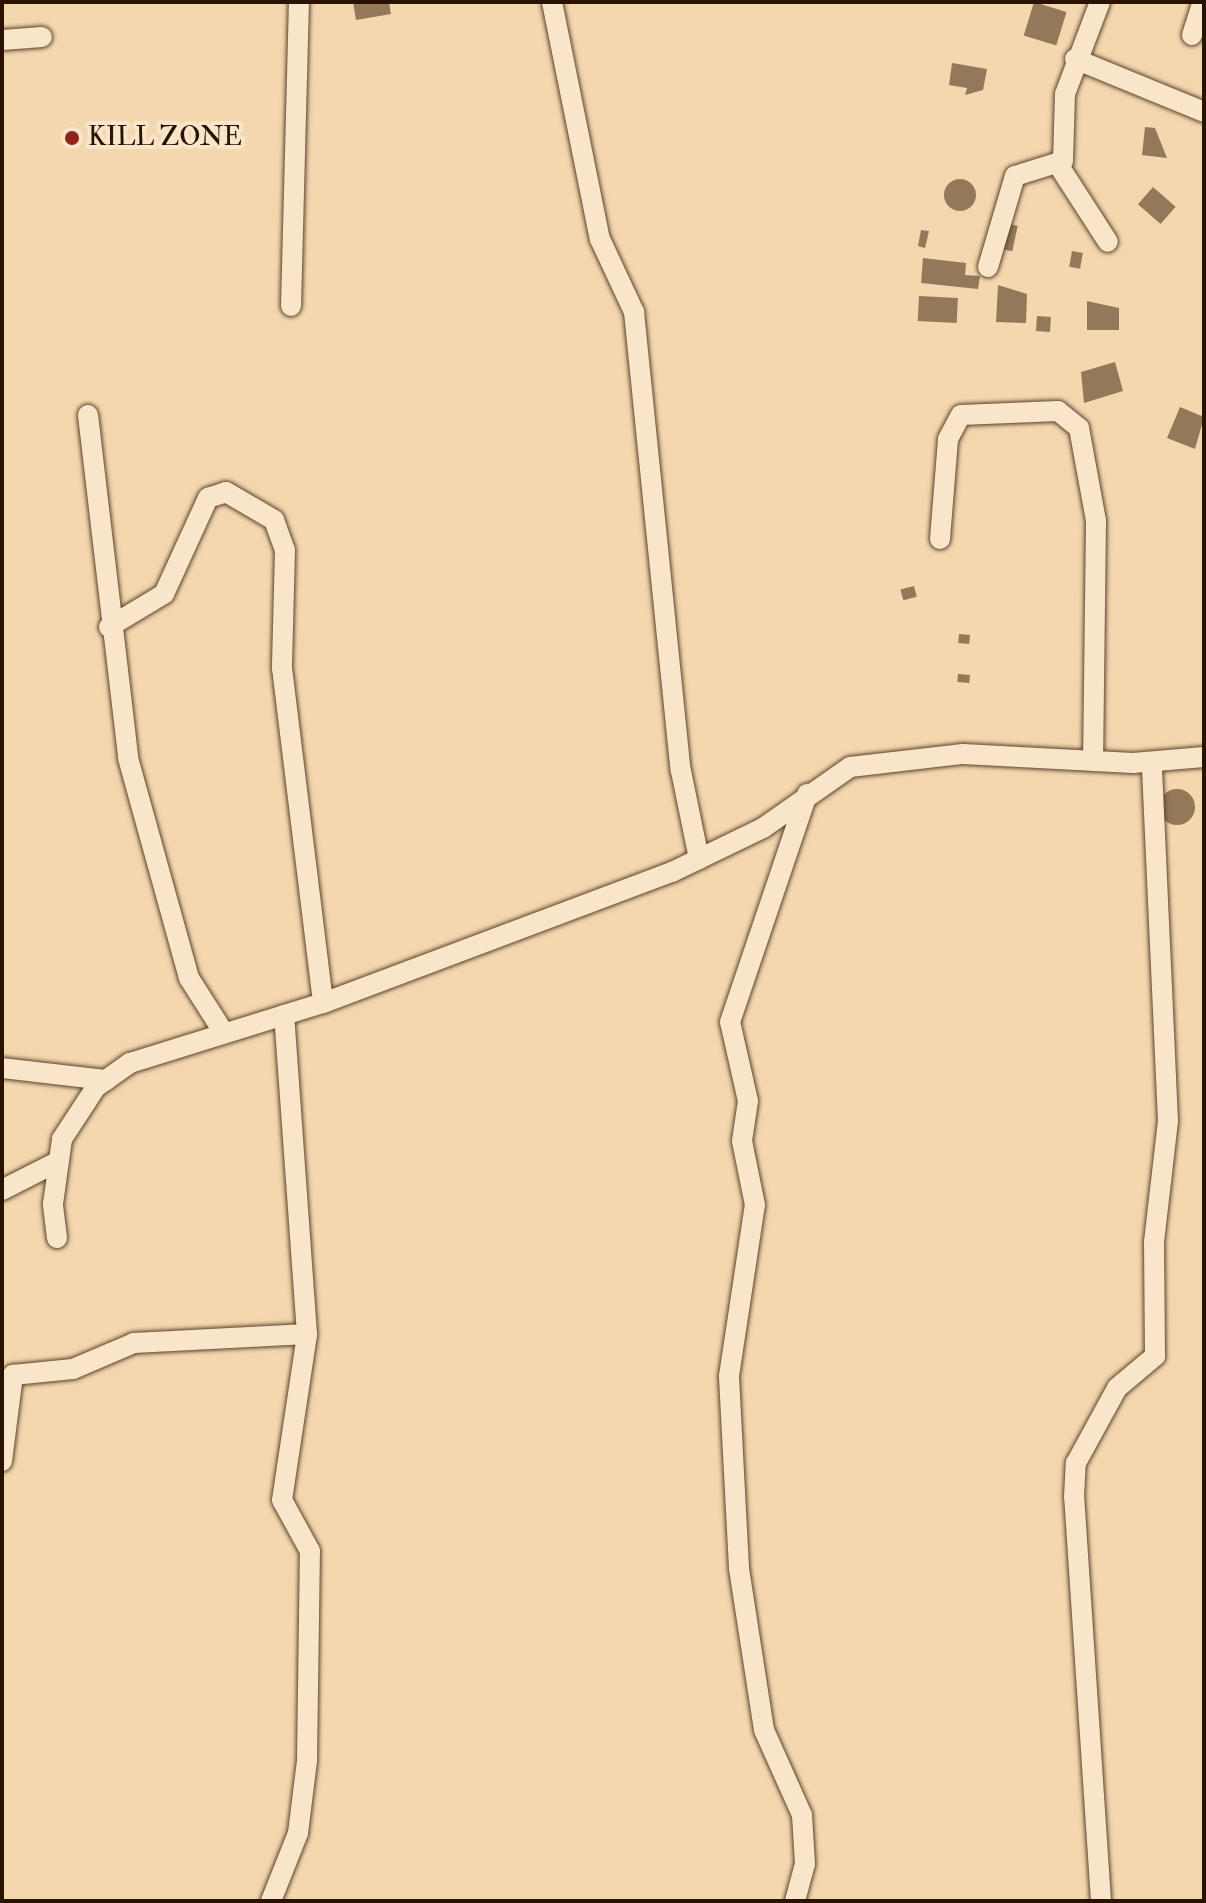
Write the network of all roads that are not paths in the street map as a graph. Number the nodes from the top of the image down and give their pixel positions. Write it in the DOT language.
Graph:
graph roads {
  1 [pos="299,2"];
  2 [pos="552,2"];
  3 [pos="1100,2"];
  4 [pos="1203,2"];
  5 [pos="1192,35"];
  6 [pos="42,37"];
  7 [pos="2,40"];
  8 [pos="1075,59"];
  9 [pos="1204,112"];
  10 [pos="1059,166"];
  11 [pos="1108,242"];
  12 [pos="988,267"];
  13 [pos="291,306"];
  14 [pos="88,415"];
  15 [pos="940,539"];
  16 [pos="109,627"];
  17 [pos="1204,757"];
  18 [pos="1093,761"];
  19 [pos="1152,762"];
  20 [pos="807,794"];
  21 [pos="699,859"];
  22 [pos="323,1003"];
  23 [pos="284,1015"];
  24 [pos="224,1033"];
  25 [pos="2,1068"];
  26 [pos="106,1080"];
  27 [pos="57,1162"];
  28 [pos="2,1190"];
  29 [pos="57,1238"];
  30 [pos="307,1334"];
  31 [pos="7,1375"];
  32 [pos="2,1461"];
  33 [pos="271,1901"];
  34 [pos="795,1901"];
  35 [pos="1101,1901"];
  1 -- 13 [label="street"];
  2 -- 21 [label="street"];
  3 -- 8 [label="street"];
  4 -- 5 [label="street"];
  6 -- 7 [label="street"];
  8 -- 9 [label="street"];
  8 -- 10 [label="street"];
  10 -- 11 [label="street"];
  10 -- 12 [label="street"];
  14 -- 16 [label="street"];
  15 -- 18 [label="street"];
  16 -- 22 [label="street"];
  16 -- 24 [label="street"];
  17 -- 19 [label="street"];
  18 -- 19 [label="street"];
  18 -- 20 [label="street"];
  19 -- 35 [label="street"];
  20 -- 21 [label="street"];
  20 -- 34 [label="street"];
  21 -- 22 [label="street"];
  22 -- 23 [label="street"];
  23 -- 24 [label="street"];
  23 -- 30 [label="street"];
  24 -- 26 [label="street"];
  25 -- 26 [label="street"];
  26 -- 27 [label="street"];
  27 -- 28 [label="street"];
  27 -- 29 [label="street"];
  30 -- 31 [label="street"];
  30 -- 33 [label="street"];
  31 -- 32 [label="street"];
}
